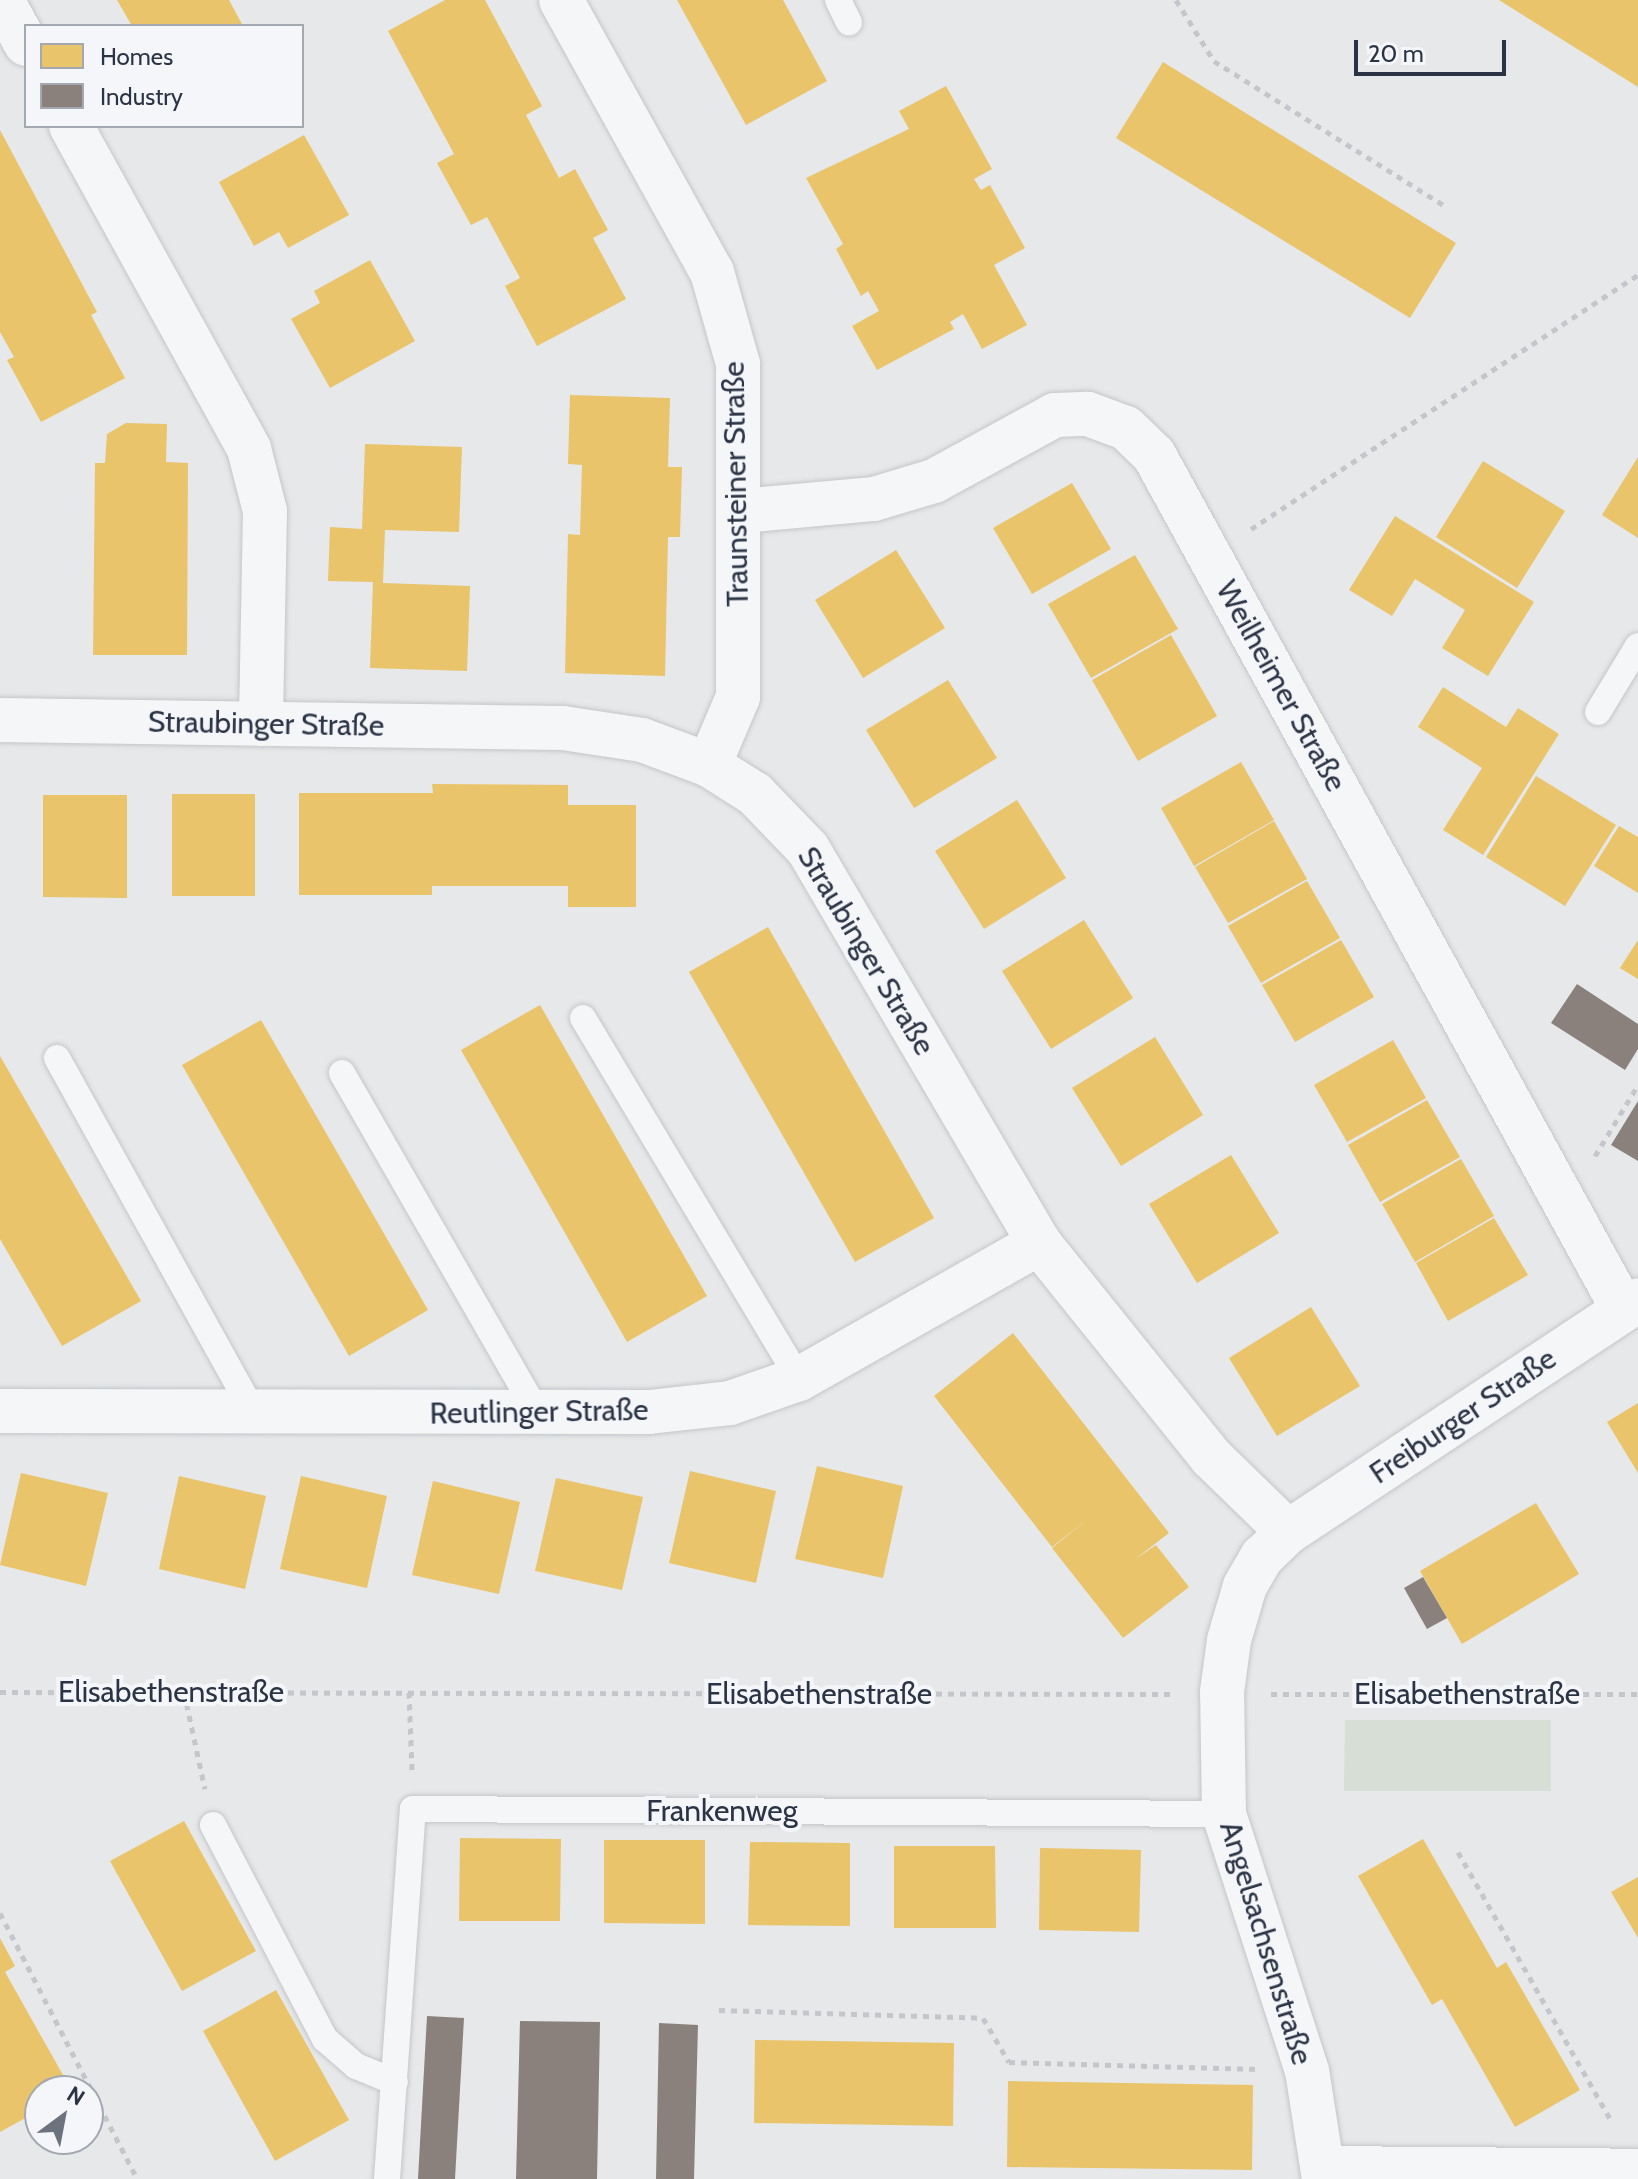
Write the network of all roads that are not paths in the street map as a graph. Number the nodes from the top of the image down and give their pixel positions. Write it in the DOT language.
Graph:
graph roads {
  1 [pos="2,0"];
  2 [pos="561,0"];
  3 [pos="24,40"];
  4 [pos="72,128"];
  5 [pos="741,511"];
  6 [pos="1638,646"];
  7 [pos="1598,712"];
  8 [pos="0,720"];
  9 [pos="261,724"];
  10 [pos="709,765"];
  11 [pos="583,1018"];
  12 [pos="57,1058"];
  13 [pos="342,1073"];
  14 [pos="1039,1243"];
  15 [pos="1631,1304"];
  16 [pos="799,1379"];
  17 [pos="0,1411"];
  18 [pos="254,1413"];
  19 [pos="538,1414"];
  20 [pos="1288,1532"];
  21 [pos="1224,1814"];
  22 [pos="213,1825"];
  23 [pos="395,2082"];
  24 [pos="1638,2171"];
  25 [pos="1323,2173"];
  26 [pos="387,2179"];
  1 -- 3 [label="street"];
  2 -- 5 [label="street, Traunsteiner Straße"];
  4 -- 9 [label="street"];
  5 -- 10 [label="street, Traunsteiner Straße"];
  5 -- 15 [label="street, Weilheimer Straße"];
  6 -- 7 [label="lane"];
  8 -- 9 [label="street, Straubinger Straße"];
  9 -- 10 [label="street, Straubinger Straße"];
  10 -- 14 [label="street, Straubinger Straße"];
  11 -- 16 [label="lane"];
  12 -- 18 [label="lane"];
  13 -- 19 [label="lane"];
  14 -- 16 [label="street, Reutlinger Straße"];
  14 -- 20 [label="street, Straubinger Straße"];
  15 -- 20 [label="street, Freiburger Straße"];
  16 -- 19 [label="street, Reutlinger Straße"];
  17 -- 18 [label="street, Reutlinger Straße"];
  18 -- 19 [label="street, Reutlinger Straße"];
  20 -- 21 [label="street, Angelsachsenstraße"];
  21 -- 23 [label="lane, Frankenweg"];
  21 -- 25 [label="street, Angelsachsenstraße"];
  22 -- 23 [label="lane"];
  23 -- 26 [label="lane"];
  24 -- 25 [label="street"];
}
